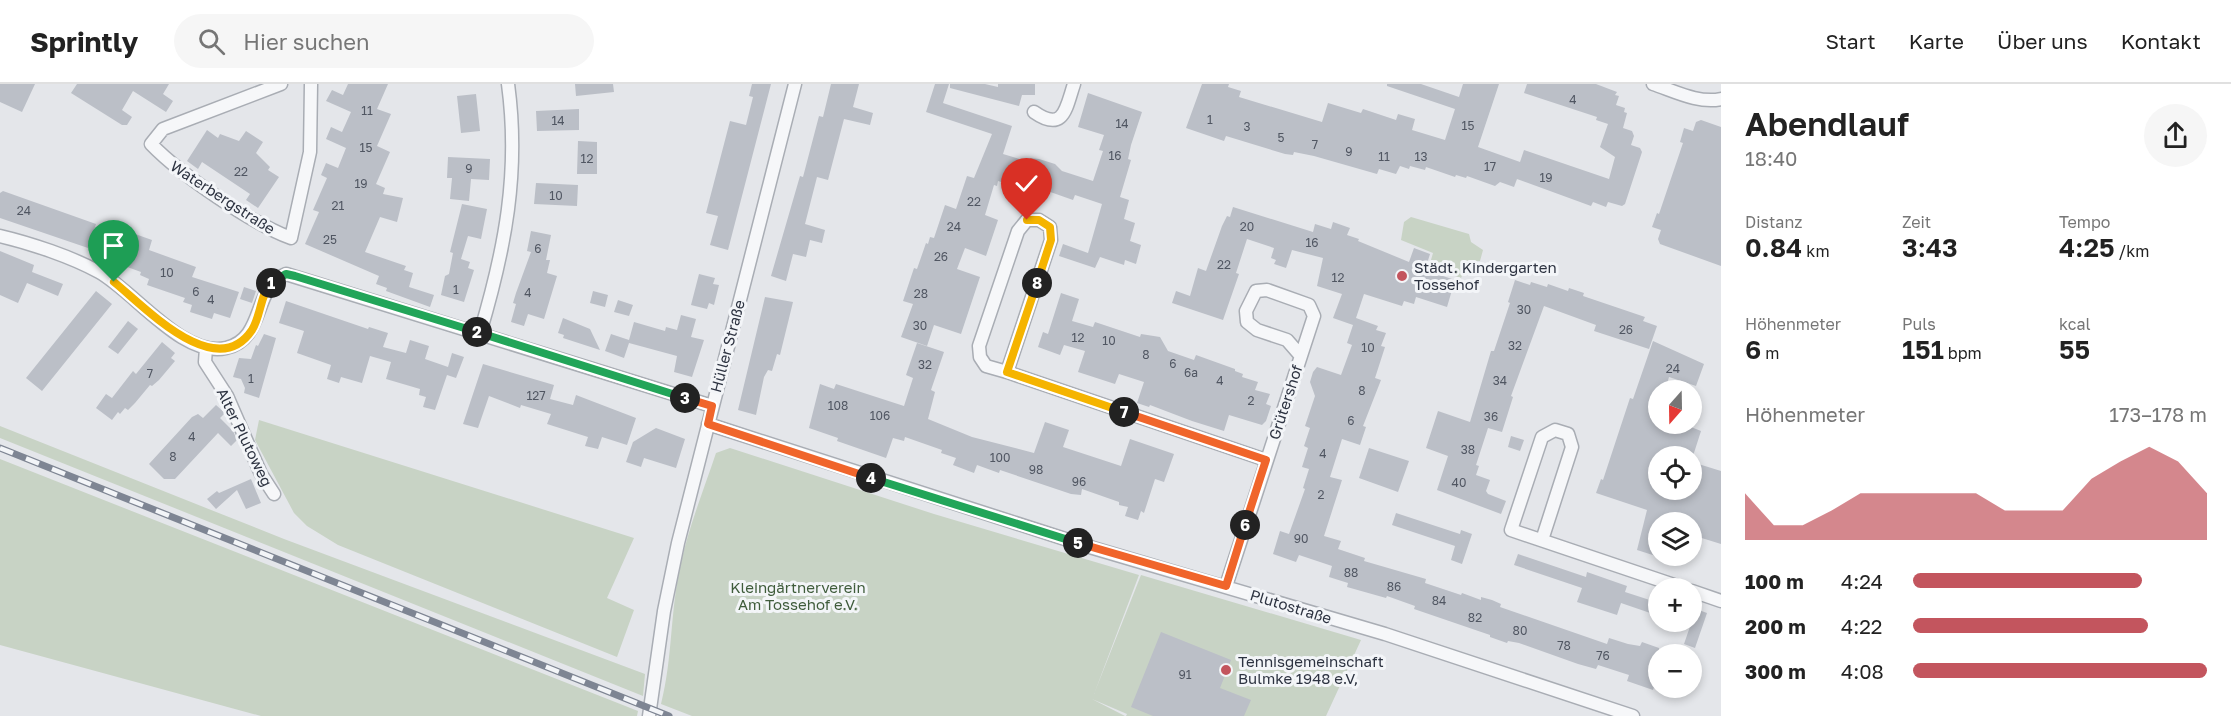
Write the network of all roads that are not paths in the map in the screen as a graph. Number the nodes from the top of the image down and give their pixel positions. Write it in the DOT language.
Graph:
graph roads {
  1 [pos="281,84"];
  2 [pos="311,84"];
  3 [pos="508,84"];
  4 [pos="795,84"];
  5 [pos="1074,84"];
  6 [pos="1653,84"];
  7 [pos="1721,99"];
  8 [pos="1034,112"];
  9 [pos="0,236"];
  10 [pos="480,333"];
  11 [pos="206,348"];
  12 [pos="1300,355"];
  13 [pos="1007,372"];
  14 [pos="712,406"];
  15 [pos="708,424"];
  16 [pos="1266,460"];
  17 [pos="273,494"];
  18 [pos="1542,540"];
  19 [pos="1654,578"];
  20 [pos="1226,586"];
  21 [pos="1702,594"];
  22 [pos="1721,601"];
  23 [pos="649,716"];
  24 [pos="1633,716"];
  1 -- 2 [label="street, Waterbergstraße"];
  3 -- 10 [label="street"];
  4 -- 14 [label="street, Hüller Straße"];
  5 -- 8 [label="street"];
  6 -- 7 [label="street"];
  9 -- 11 [label="street"];
  10 -- 11 [label="street"];
  10 -- 14 [label="street"];
  11 -- 17 [label="street, Alter Plutoweg"];
  12 -- 12 [label="street, Grütershof"];
  12 -- 16 [label="street, Grütershof"];
  13 -- 13 [label="street"];
  13 -- 16 [label="street"];
  14 -- 15 [label="street, Hüller Straße"];
  15 -- 20 [label="street, Plutostraße"];
  15 -- 23 [label="street, Hüller Straße"];
  16 -- 20 [label="street, Grütershof"];
  18 -- 18 [label="street"];
  18 -- 19 [label="street"];
  20 -- 24 [label="street, Plutostraße"];
  21 -- 22 [label="street"];
}
